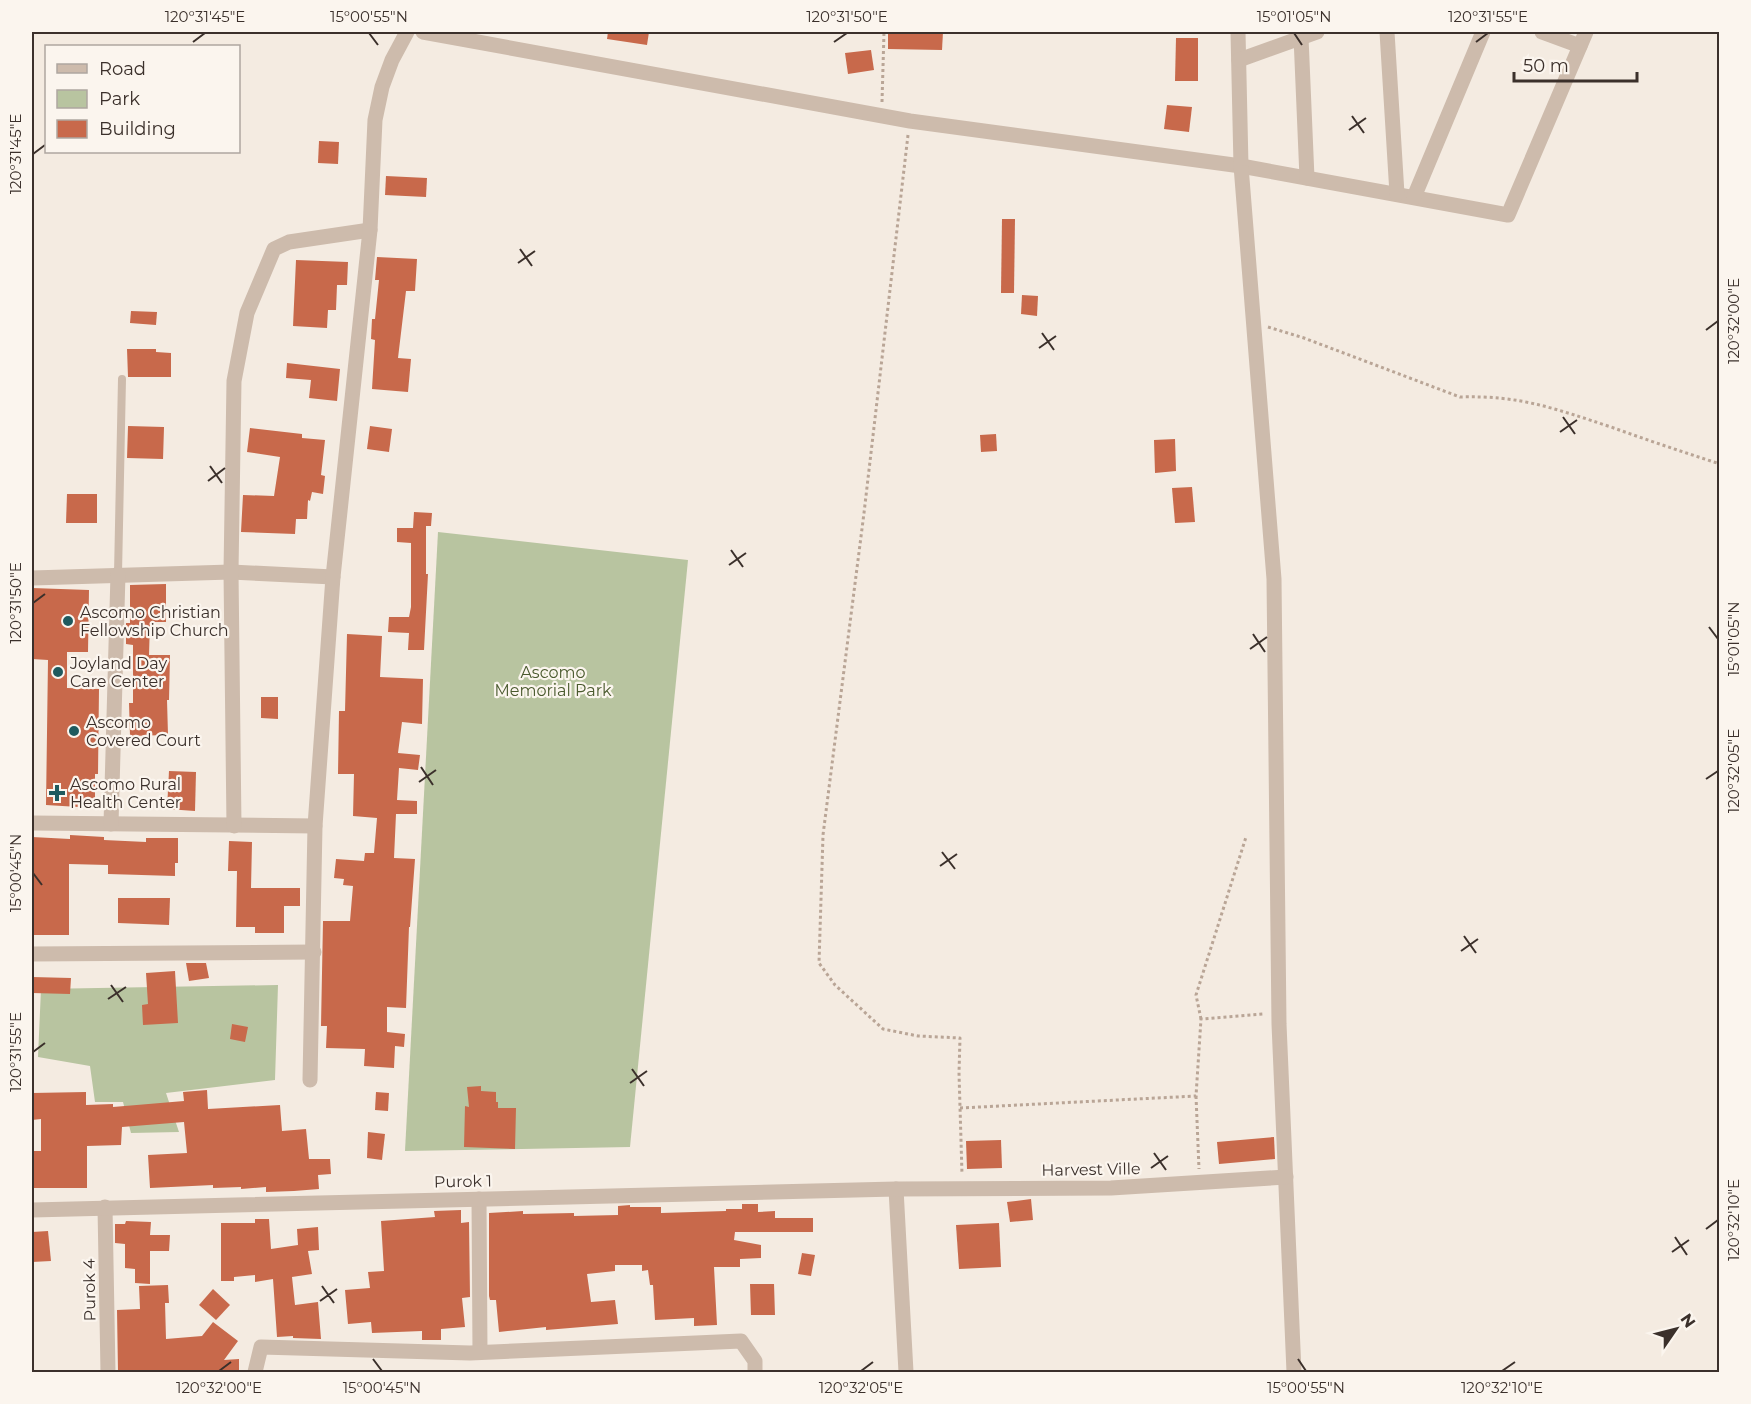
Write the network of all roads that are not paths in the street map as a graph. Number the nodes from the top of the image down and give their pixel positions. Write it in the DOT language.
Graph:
graph roads {
  1 [pos="407,32"];
  2 [pos="423,32"];
  3 [pos="1238,32"];
  4 [pos="1317,32"];
  5 [pos="1387,32"];
  6 [pos="1483,32"];
  7 [pos="1542,32"];
  8 [pos="1586,32"];
  9 [pos="1301,37"];
  10 [pos="1580,46"];
  11 [pos="1239,60"];
  12 [pos="1241,166"];
  13 [pos="1307,178"];
  14 [pos="1397,194"];
  15 [pos="1414,197"];
  16 [pos="370,230"];
  17 [pos="122,379"];
  18 [pos="231,573"];
  19 [pos="118,574"];
  20 [pos="333,577"];
  21 [pos="32,578"];
  22 [pos="32,823"];
  23 [pos="111,824"];
  24 [pos="234,825"];
  25 [pos="315,826"];
  26 [pos="314,952"];
  27 [pos="32,954"];
  28 [pos="310,1080"];
  29 [pos="1286,1177"];
  30 [pos="896,1189"];
  31 [pos="479,1199"];
  32 [pos="105,1207"];
  33 [pos="32,1210"];
  34 [pos="480,1352"];
  35 [pos="108,1372"];
  36 [pos="255,1372"];
  37 [pos="755,1372"];
  38 [pos="906,1372"];
  39 [pos="1294,1372"];
  1 -- 16 [label="street"];
  2 -- 12 [label="street"];
  3 -- 11 [label="street"];
  4 -- 9 [label="street"];
  5 -- 14 [label="street"];
  6 -- 15 [label="street"];
  7 -- 10 [label="street"];
  8 -- 10 [label="street"];
  9 -- 11 [label="street"];
  9 -- 13 [label="street"];
  10 -- 15 [label="street"];
  11 -- 12 [label="street"];
  12 -- 13 [label="street"];
  12 -- 29 [label="street"];
  13 -- 14 [label="street"];
  14 -- 15 [label="street"];
  16 -- 18 [label="street"];
  16 -- 20 [label="street"];
  17 -- 19 [label="lane"];
  18 -- 19 [label="street"];
  18 -- 20 [label="street"];
  18 -- 24 [label="street"];
  19 -- 21 [label="street"];
  19 -- 23 [label="street"];
  20 -- 25 [label="street"];
  22 -- 23 [label="street"];
  23 -- 24 [label="street"];
  24 -- 25 [label="street"];
  25 -- 26 [label="street"];
  26 -- 27 [label="street"];
  26 -- 28 [label="street"];
  29 -- 30 [label="street, Harvest Ville"];
  29 -- 39 [label="street"];
  30 -- 31 [label="street, Purok 1"];
  30 -- 38 [label="street"];
  31 -- 32 [label="street, Purok 1"];
  31 -- 34 [label="street"];
  32 -- 33 [label="street, Purok 1"];
  32 -- 35 [label="street, Purok 4"];
  34 -- 36 [label="street"];
  34 -- 37 [label="street"];
}
